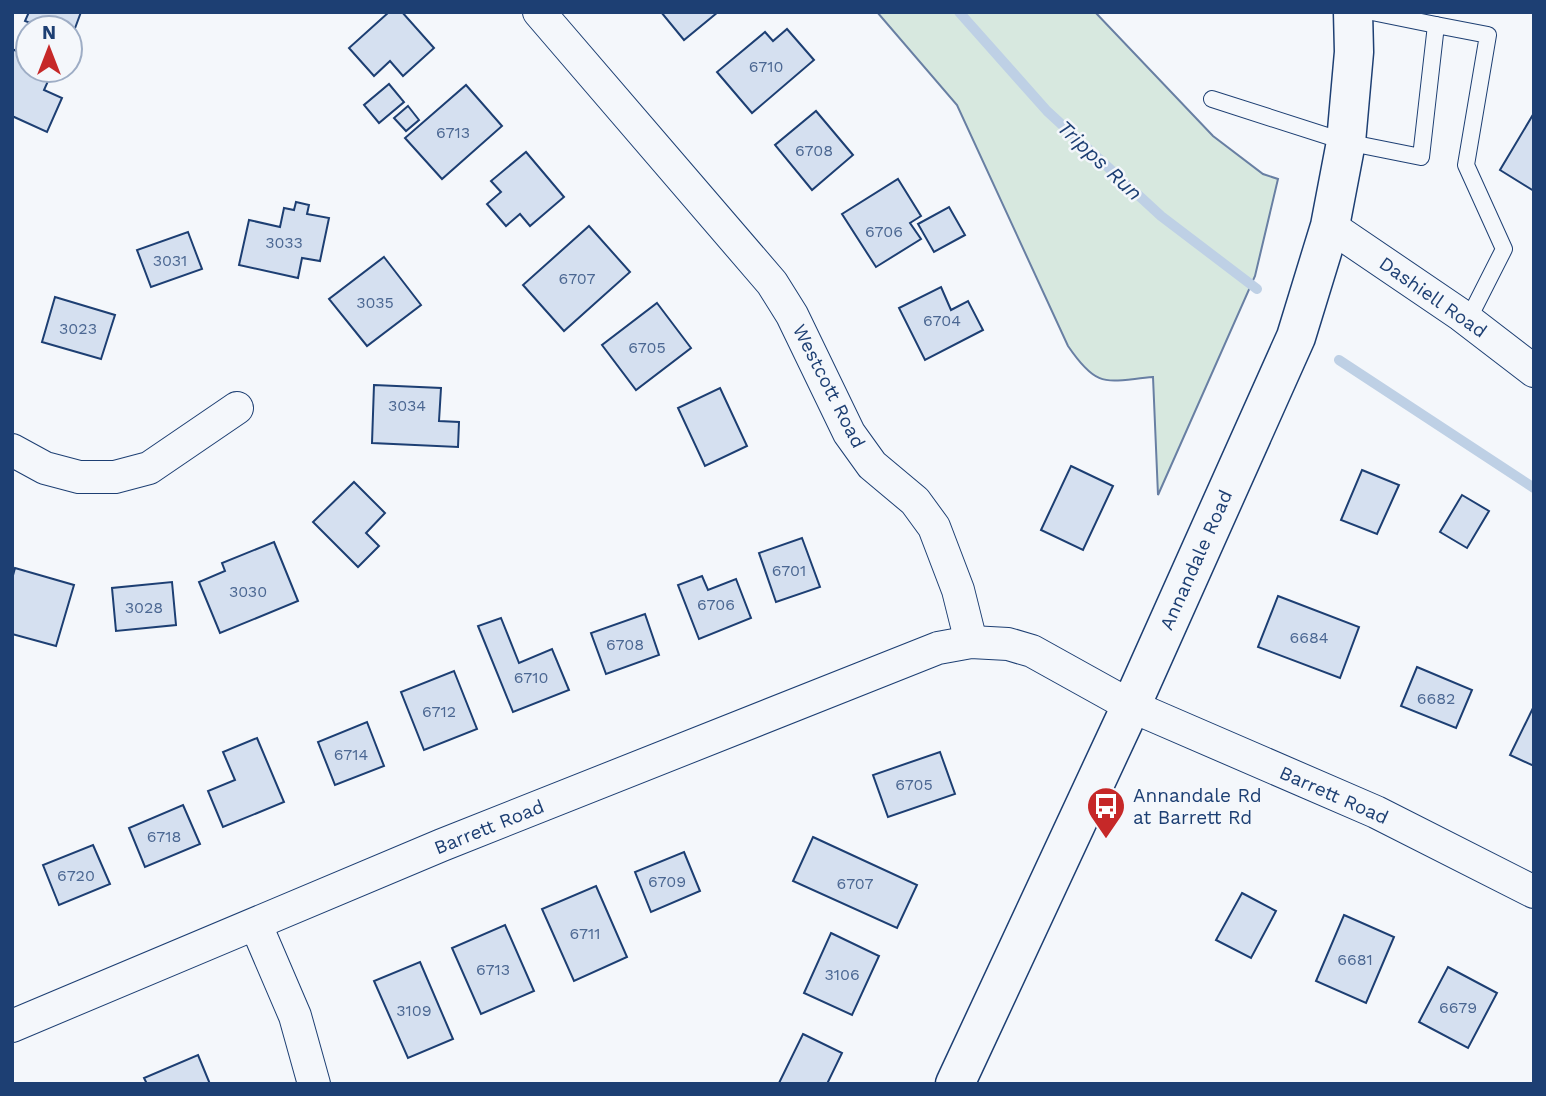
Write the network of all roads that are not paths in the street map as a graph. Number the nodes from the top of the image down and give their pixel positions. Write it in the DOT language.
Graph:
graph roads {
  1 [pos="539,12"];
  2 [pos="1353,12"];
  3 [pos="1372,12"];
  4 [pos="1436,25"];
  5 [pos="1212,99"];
  6 [pos="1346,142"];
  7 [pos="1330,226"];
  8 [pos="1468,320"];
  9 [pos="1534,371"];
  10 [pos="237,408"];
  11 [pos="12,450"];
  12 [pos="971,642"];
  13 [pos="1131,706"];
  14 [pos="1534,892"];
  15 [pos="256,925"];
  16 [pos="12,1026"];
  17 [pos="314,1084"];
  18 [pos="956,1084"];
  1 -- 12 [label="street, Westcott Road"];
  2 -- 6 [label="main road, Annandale Road"];
  3 -- 4 [label="lane"];
  4 -- 6 [label="lane"];
  4 -- 8 [label="lane"];
  5 -- 6 [label="lane"];
  6 -- 7 [label="main road, Annandale Road"];
  7 -- 8 [label="street, Dashiell Road"];
  7 -- 13 [label="main road, Annandale Road"];
  8 -- 9 [label="street, Dashiell Road"];
  10 -- 11 [label="street"];
  12 -- 13 [label="street"];
  12 -- 15 [label="street, Barrett Road"];
  13 -- 14 [label="street, Barrett Road"];
  13 -- 18 [label="main road, Annandale Road"];
  15 -- 16 [label="street, Barrett Road"];
  15 -- 17 [label="street"];
}
